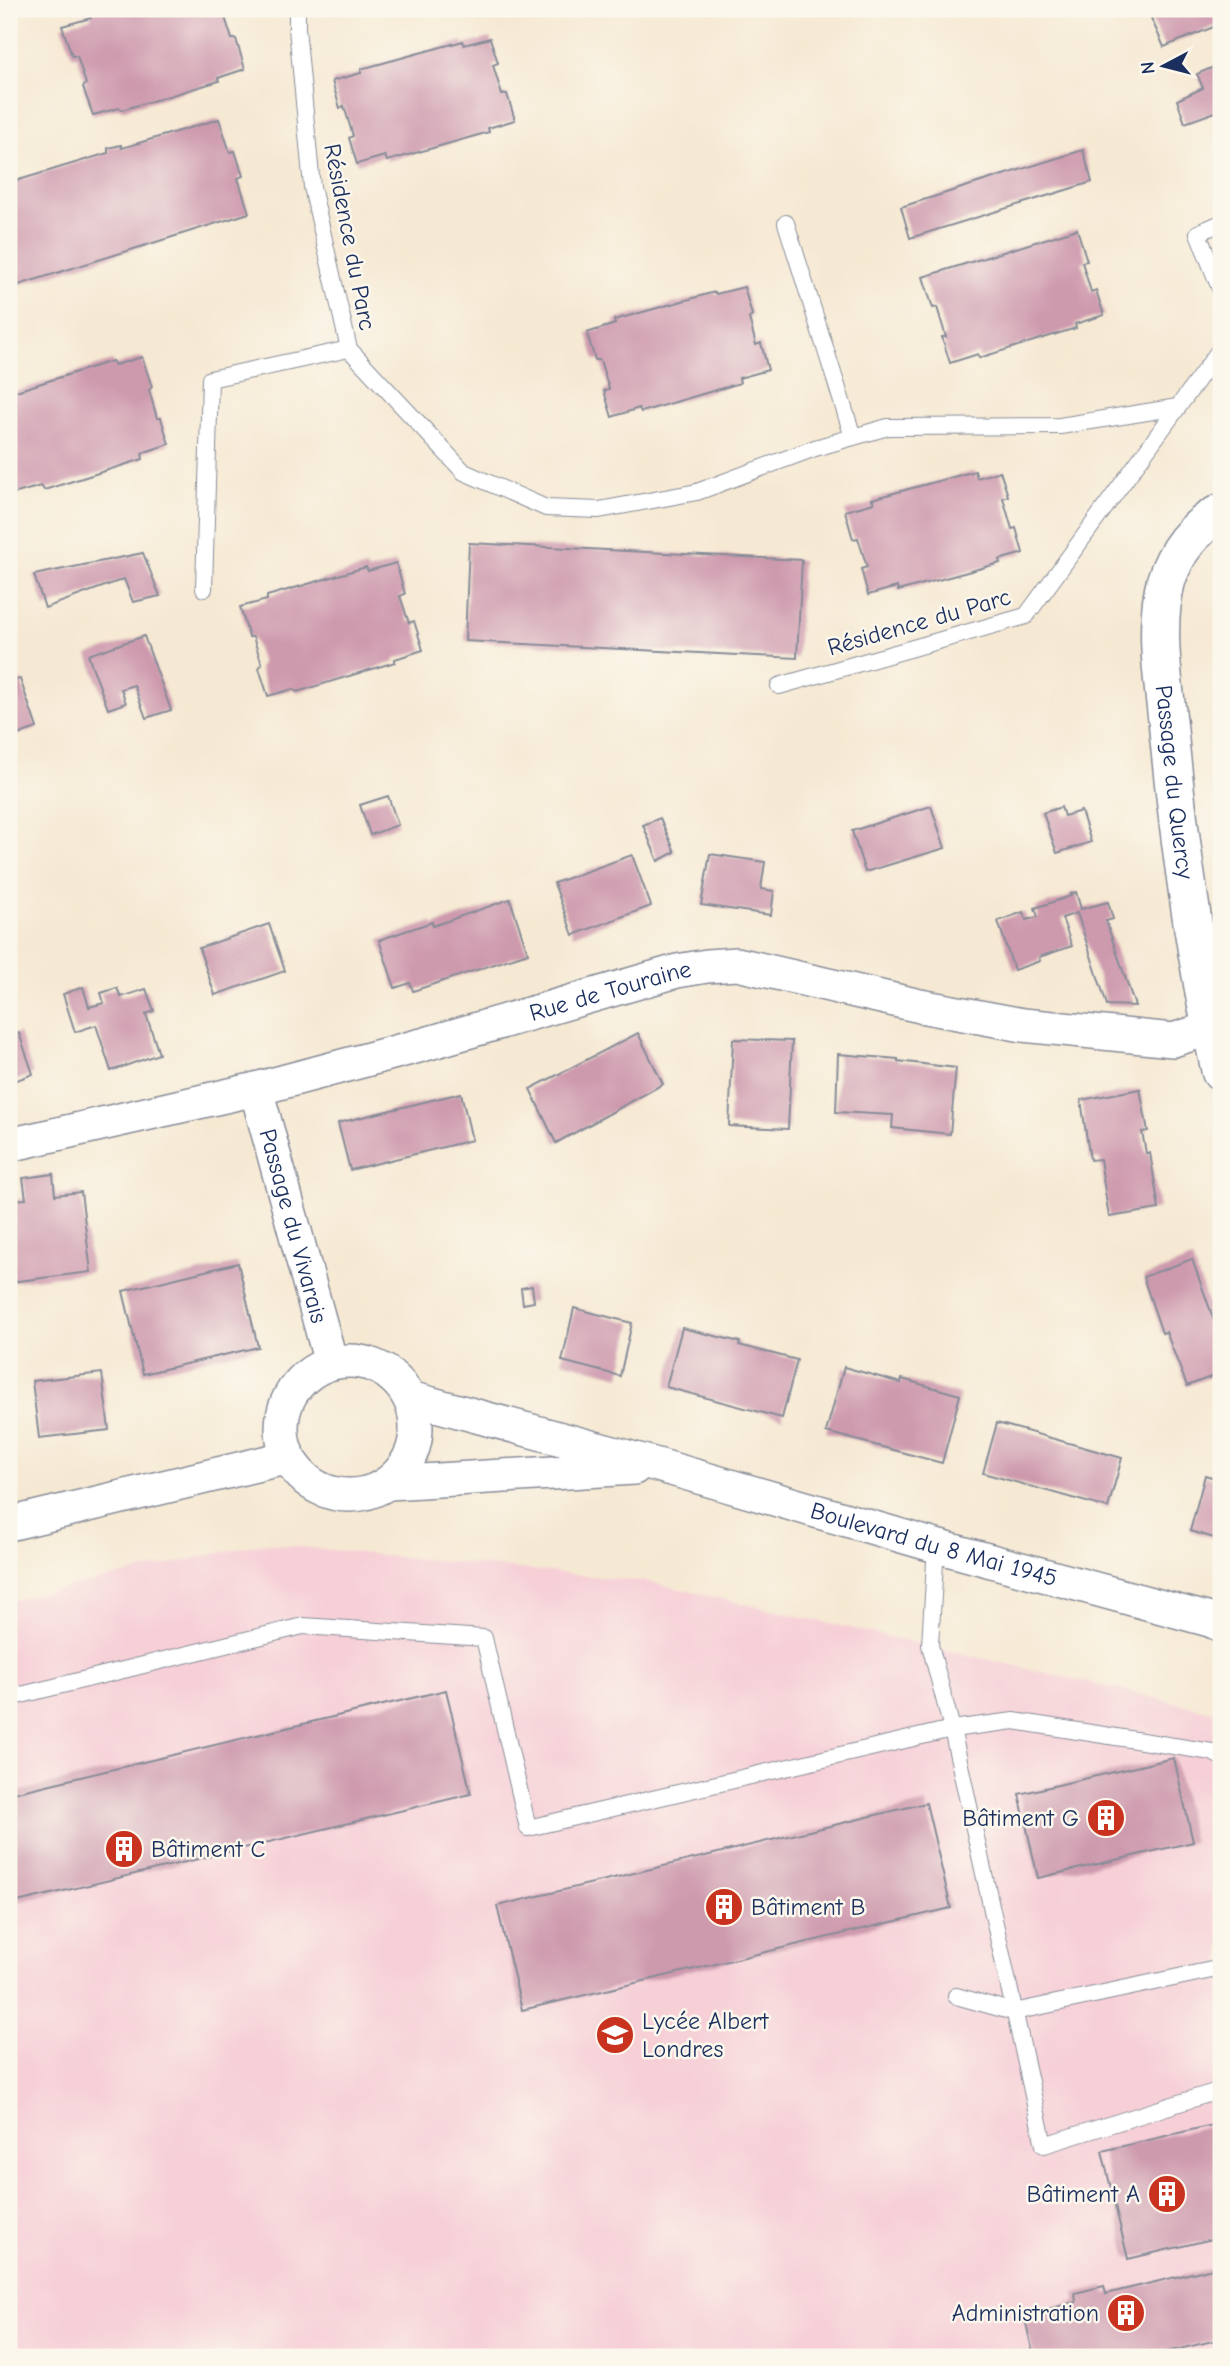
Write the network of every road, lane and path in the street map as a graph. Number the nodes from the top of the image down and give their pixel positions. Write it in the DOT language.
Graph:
graph roads {
  1 [pos="297,9"];
  2 [pos="786,223"];
  3 [pos="1221,223"];
  4 [pos="1221,291"];
  5 [pos="1221,348"];
  6 [pos="349,349"];
  7 [pos="1178,407"];
  8 [pos="853,437"];
  9 [pos="1221,513"];
  10 [pos="204,589"];
  11 [pos="779,686"];
  12 [pos="1216,1028"];
  13 [pos="1221,1072"];
  14 [pos="257,1089"];
  15 [pos="9,1146"];
  16 [pos="331,1363"];
  17 [pos="410,1398"];
  18 [pos="289,1457"];
  19 [pos="661,1466"];
  20 [pos="389,1483"];
  21 [pos="9,1524"];
  22 [pos="936,1546"];
  23 [pos="1218,1621"];
  24 [pos="9,1698"];
  25 [pos="952,1729"];
  26 [pos="1221,1757"];
  27 [pos="1221,1968"];
  28 [pos="956,1996"];
  29 [pos="1014,2012"];
  30 [pos="1221,2090"];
  1 -- 6 [label="lane, Résidence du Parc"];
  2 -- 8 [label="lane"];
  3 -- 4 [label="lane"];
  5 -- 7 [label="lane, Résidence du Parc"];
  6 -- 8 [label="lane, Résidence du Parc"];
  6 -- 10 [label="lane, Résidence du Parc"];
  7 -- 8 [label="lane, Résidence du Parc"];
  7 -- 11 [label="lane, Résidence du Parc"];
  9 -- 12 [label="main road, Passage du Quercy"];
  12 -- 13 [label="main road, Passage du Quercy"];
  12 -- 14 [label="street, Rue de Touraine"];
  14 -- 15 [label="street, Rue de Touraine"];
  14 -- 16 [label="street, Passage du Vivarais"];
  16 -- 17 [label="street"];
  16 -- 18 [label="street"];
  17 -- 19 [label="street, Boulevard du 8 Mai 1945"];
  17 -- 20 [label="street"];
  18 -- 20 [label="street"];
  18 -- 21 [label="street"];
  19 -- 20 [label="street, Boulevard du 8 Mai 1945"];
  19 -- 22 [label="street, Boulevard du 8 Mai 1945"];
  22 -- 23 [label="street, Boulevard du 8 Mai 1945"];
  22 -- 25 [label="lane"];
  24 -- 25 [label="lane"];
  25 -- 26 [label="lane"];
  25 -- 29 [label="lane"];
  27 -- 29 [label="lane"];
  28 -- 29 [label="lane"];
  29 -- 30 [label="lane"];
}
